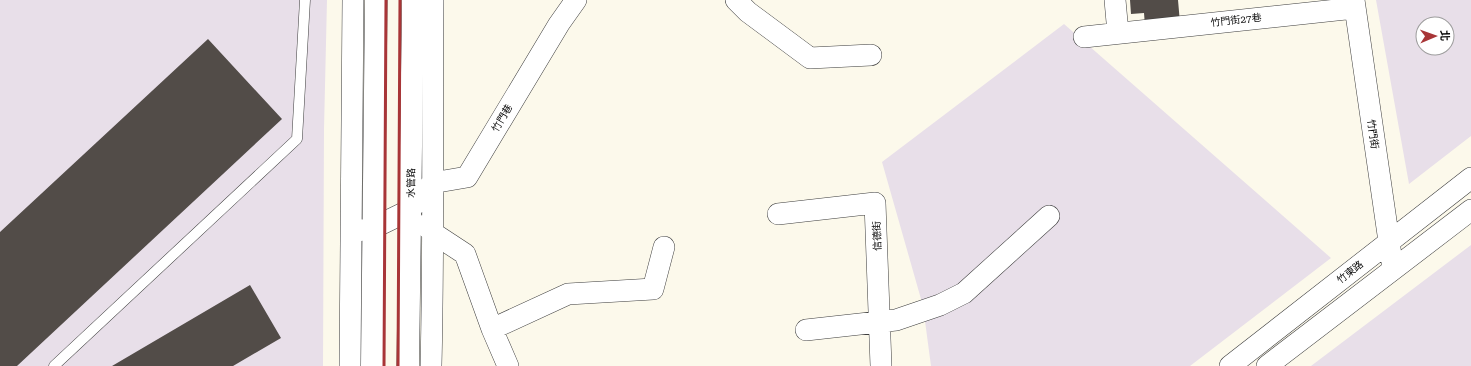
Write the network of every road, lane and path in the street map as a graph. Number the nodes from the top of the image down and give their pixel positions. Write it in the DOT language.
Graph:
graph roads {
  1 [pos="305,0"];
  2 [pos="353,0"];
  3 [pos="376,0"];
  4 [pos="413,0"];
  5 [pos="433,0"];
  6 [pos="576,0"];
  7 [pos="736,0"];
  8 [pos="1115,0"];
  9 [pos="1354,4"];
  10 [pos="1118,33"];
  11 [pos="1084,37"];
  12 [pos="871,55"];
  13 [pos="1471,178"];
  14 [pos="432,183"];
  15 [pos="410,210"];
  16 [pos="1471,210"];
  17 [pos="778,214"];
  18 [pos="1049,216"];
  19 [pos="373,228"];
  20 [pos="351,232"];
  21 [pos="433,233"];
  22 [pos="1389,241"];
  23 [pos="664,247"];
  24 [pos="1393,269"];
  25 [pos="880,321"];
  26 [pos="492,329"];
  27 [pos="806,330"];
  28 [pos="54,366"];
  29 [pos="350,366"];
  30 [pos="372,366"];
  31 [pos="408,366"];
  32 [pos="431,366"];
  33 [pos="508,366"];
  34 [pos="881,366"];
  35 [pos="1230,366"];
  36 [pos="1267,366"];
  1 -- 28 [label="lane"];
  2 -- 20 [label="street"];
  3 -- 19 [label="street"];
  4 -- 15 [label="street, 水管路"];
  5 -- 14 [label="street, 水管路"];
  6 -- 14 [label="street, 竹門巷"];
  7 -- 12 [label="street"];
  8 -- 10 [label="street"];
  9 -- 10 [label="street, 竹門街27巷"];
  9 -- 22 [label="street, 竹門街"];
  10 -- 11 [label="street, 竹門街27巷"];
  13 -- 22 [label="street, 竹東路"];
  14 -- 15 [label="street"];
  14 -- 21 [label="street, 水管路"];
  15 -- 19 [label="street"];
  15 -- 21 [label="street"];
  15 -- 31 [label="street, 水管路"];
  16 -- 24 [label="street"];
  17 -- 25 [label="street, 信德街"];
  18 -- 25 [label="street"];
  19 -- 20 [label="street"];
  19 -- 30 [label="street"];
  20 -- 29 [label="street"];
  21 -- 26 [label="street"];
  21 -- 32 [label="street, 水管路"];
  22 -- 24 [label="street, 竹門街"];
  22 -- 35 [label="street, 竹東路"];
  23 -- 26 [label="street"];
  24 -- 36 [label="street"];
  25 -- 27 [label="street"];
  25 -- 34 [label="street, 信德街"];
  26 -- 33 [label="street"];
}
